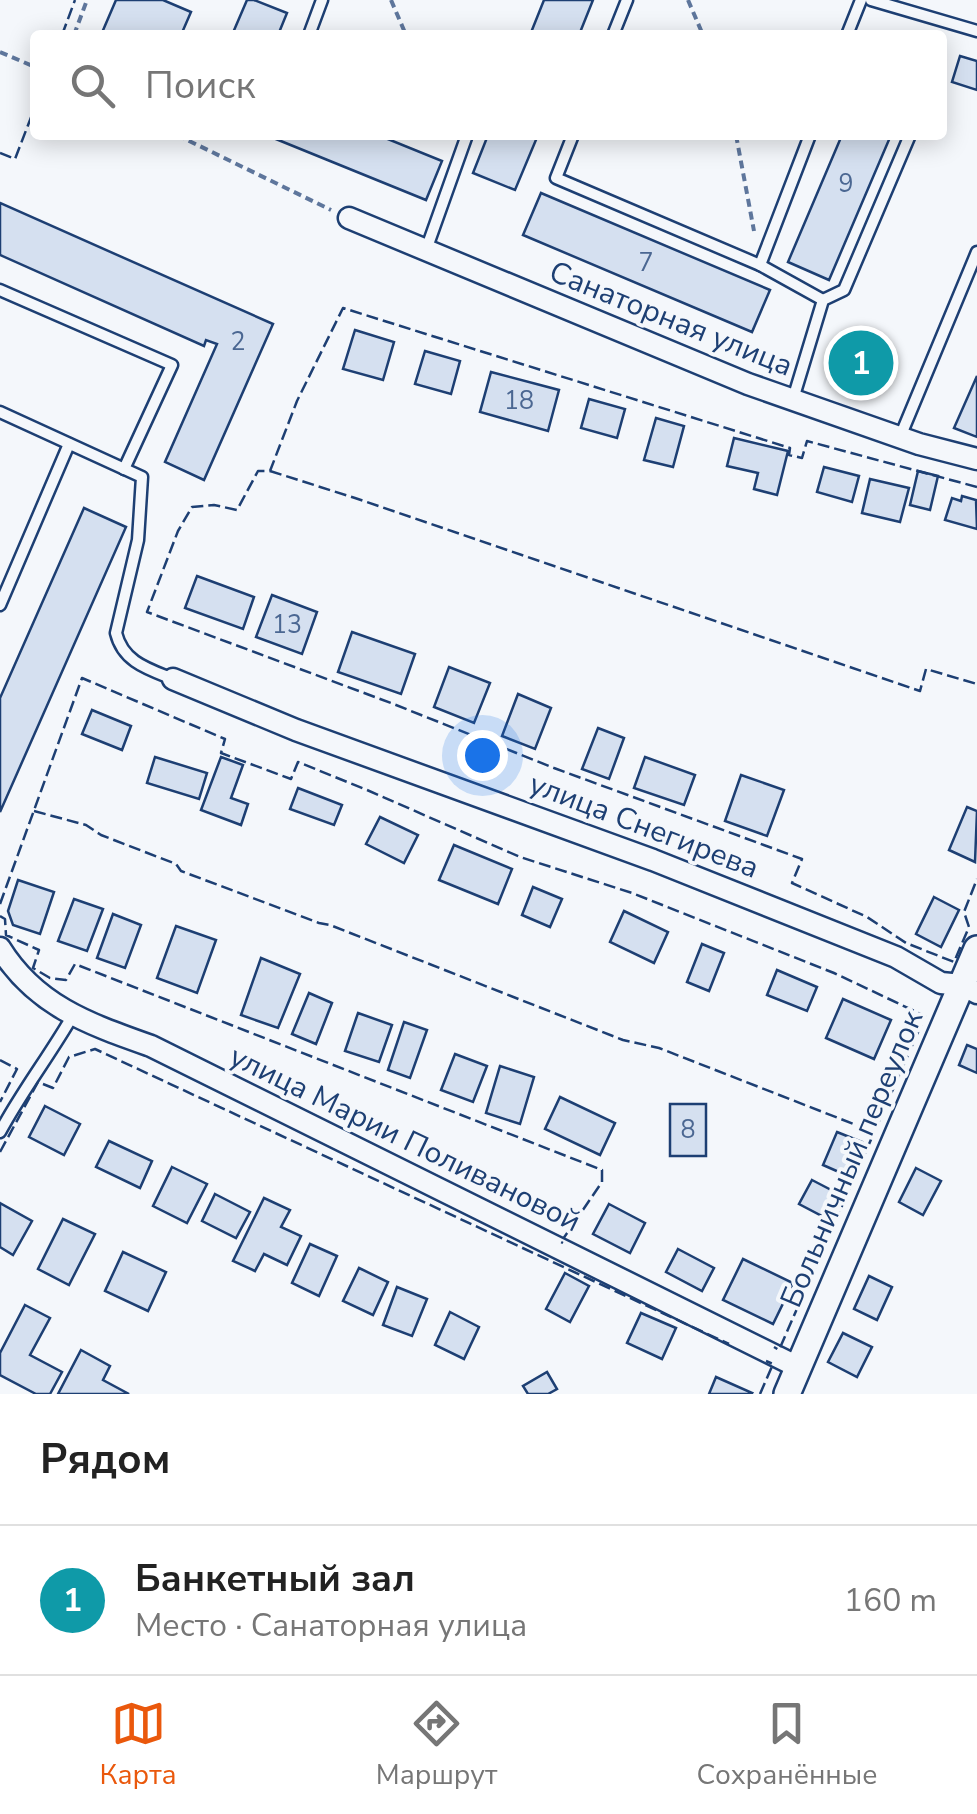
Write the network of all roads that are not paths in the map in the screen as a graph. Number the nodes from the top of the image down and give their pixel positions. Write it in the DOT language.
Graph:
graph roads {
  1 [pos="322,0"];
  2 [pos="627,0"];
  3 [pos="861,0"];
  4 [pos="871,0"];
  5 [pos="311,30"];
  6 [pos="615,30"];
  7 [pos="850,30"];
  8 [pos="977,31"];
  9 [pos="465,140"];
  10 [pos="571,140"];
  11 [pos="808,140"];
  12 [pos="908,140"];
  13 [pos="349,218"];
  14 [pos="426,251"];
  15 [pos="977,252"];
  16 [pos="760,265"];
  17 [pos="0,290"];
  18 [pos="823,300"];
  19 [pos="792,400"];
  20 [pos="0,412"];
  21 [pos="900,438"];
  22 [pos="69,444"];
  23 [pos="977,458"];
  24 [pos="124,469"];
  25 [pos="0,605"];
  26 [pos="173,679"];
  27 [pos="0,948"];
  28 [pos="977,949"];
  29 [pos="969,989"];
  30 [pos="74,1015"];
  31 [pos="0,1132"];
  32 [pos="798,1367"];
  33 [pos="787,1394"];
  1 -- 5 [label="lane"];
  2 -- 6 [label="lane"];
  3 -- 7 [label="lane"];
  4 -- 8 [label="lane"];
  9 -- 14 [label="lane"];
  10 -- 16 [label="lane"];
  11 -- 16 [label="lane"];
  12 -- 18 [label="lane"];
  13 -- 14 [label="street, Санаторная улица"];
  14 -- 19 [label="street, Санаторная улица"];
  15 -- 21 [label="lane"];
  16 -- 18 [label="lane"];
  17 -- 24 [label="lane"];
  18 -- 19 [label="lane"];
  19 -- 21 [label="street, Санаторная улица"];
  20 -- 22 [label="lane"];
  21 -- 23 [label="street, Санаторная улица"];
  22 -- 24 [label="lane"];
  22 -- 25 [label="lane"];
  24 -- 26 [label="lane"];
  26 -- 29 [label="street, улица Снегирева"];
  27 -- 30 [label="street, улица Марии Поливановой"];
  28 -- 29 [label="street, Больничный переулок"];
  29 -- 32 [label="street, Больничный переулок"];
  30 -- 31 [label="lane"];
  30 -- 32 [label="street, улица Марии Поливановой"];
  32 -- 33 [label="street, Больничный переулок"];
}
